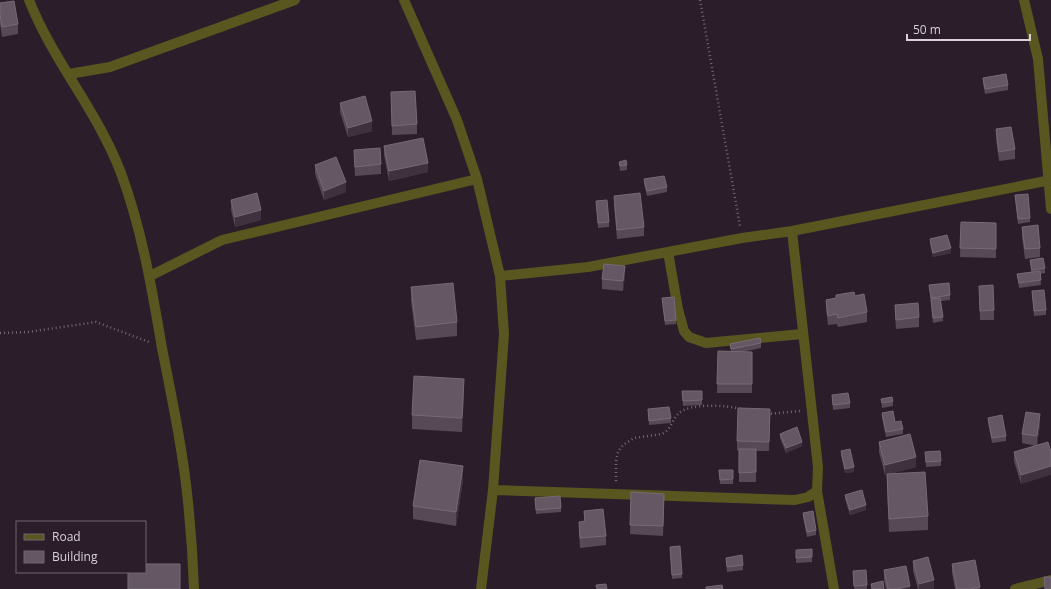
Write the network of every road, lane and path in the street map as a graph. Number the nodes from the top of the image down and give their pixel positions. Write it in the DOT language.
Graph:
graph roads {
  1 [pos="29,0"];
  2 [pos="295,0"];
  3 [pos="404,0"];
  4 [pos="700,0"];
  5 [pos="1024,0"];
  6 [pos="69,74"];
  7 [pos="477,180"];
  8 [pos="1050,180"];
  9 [pos="1051,209"];
  10 [pos="792,231"];
  11 [pos="742,238"];
  12 [pos="668,252"];
  13 [pos="150,276"];
  14 [pos="500,276"];
  15 [pos="0,333"];
  16 [pos="802,334"];
  17 [pos="162,348"];
  18 [pos="812,410"];
  19 [pos="748,411"];
  20 [pos="765,414"];
  21 [pos="493,490"];
  22 [pos="817,491"];
  23 [pos="610,494"];
  24 [pos="1051,580"];
  25 [pos="194,589"];
  26 [pos="481,589"];
  27 [pos="834,589"];
  28 [pos="1015,589"];
  1 -- 6 [label="street"];
  2 -- 6 [label="street"];
  3 -- 7 [label="street"];
  4 -- 11 [label="path"];
  5 -- 8 [label="street"];
  6 -- 13 [label="street"];
  7 -- 13 [label="street"];
  7 -- 14 [label="street"];
  8 -- 9 [label="street"];
  8 -- 10 [label="street"];
  10 -- 11 [label="street"];
  10 -- 16 [label="street"];
  11 -- 12 [label="street"];
  12 -- 14 [label="street"];
  12 -- 16 [label="street"];
  13 -- 17 [label="street"];
  14 -- 21 [label="street"];
  15 -- 17 [label="path"];
  16 -- 18 [label="street"];
  17 -- 25 [label="street"];
  18 -- 20 [label="path"];
  18 -- 22 [label="street"];
  19 -- 23 [label="path"];
  21 -- 23 [label="street"];
  21 -- 26 [label="street"];
  22 -- 23 [label="street"];
  22 -- 27 [label="street"];
  24 -- 28 [label="street"];
}
